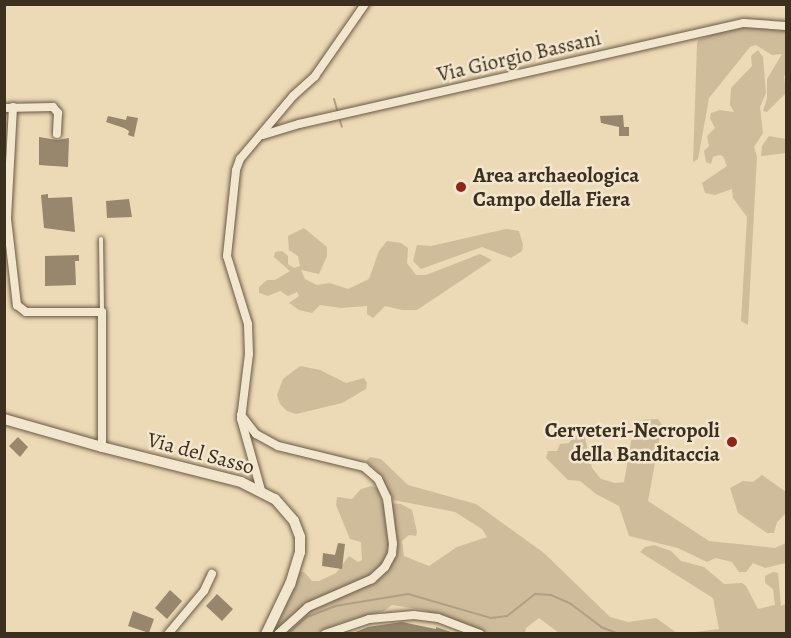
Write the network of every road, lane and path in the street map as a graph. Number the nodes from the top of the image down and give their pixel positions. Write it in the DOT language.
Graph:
graph roads {
  1 [pos="365,4"];
  2 [pos="786,26"];
  3 [pos="9,107"];
  4 [pos="57,134"];
  5 [pos="261,136"];
  6 [pos="6,219"];
  7 [pos="102,239"];
  8 [pos="102,312"];
  9 [pos="240,414"];
  10 [pos="4,419"];
  11 [pos="102,447"];
  12 [pos="261,490"];
  13 [pos="212,574"];
  14 [pos="168,633"];
  15 [pos="266,633"];
  16 [pos="278,633"];
  17 [pos="325,633"];
  18 [pos="480,633"];
  1 -- 5 [label="street"];
  2 -- 5 [label="street, Via Giorgio Bassani"];
  3 -- 4 [label="street"];
  3 -- 6 [label="street"];
  5 -- 9 [label="street"];
  6 -- 8 [label="street"];
  7 -- 8 [label="lane"];
  8 -- 11 [label="street"];
  9 -- 12 [label="street"];
  9 -- 16 [label="street"];
  10 -- 11 [label="street, Via del Sasso"];
  11 -- 12 [label="street, Via del Sasso"];
  12 -- 15 [label="street, Via del Sasso"];
  13 -- 14 [label="street"];
  17 -- 18 [label="street"];
}
